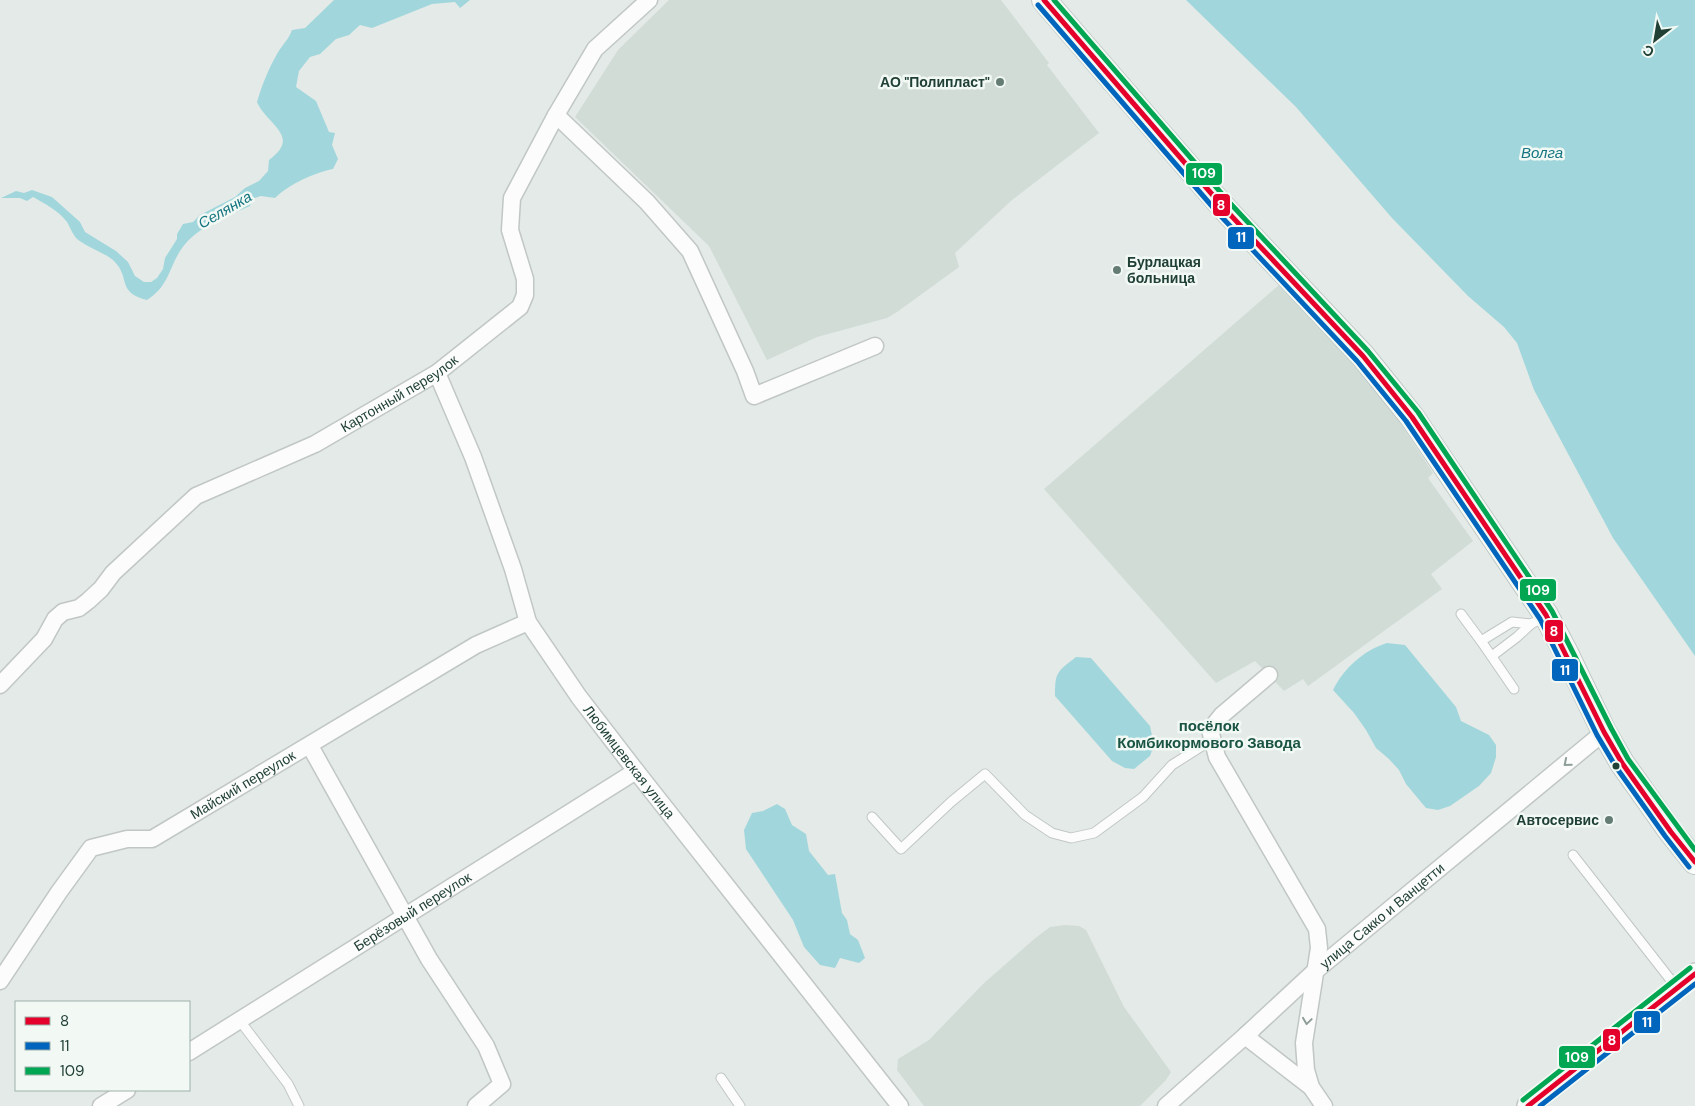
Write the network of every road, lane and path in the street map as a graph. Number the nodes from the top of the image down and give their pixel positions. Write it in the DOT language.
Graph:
graph roads {
  1 [pos="649,0"];
  2 [pos="1044,0"];
  3 [pos="556,115"];
  4 [pos="875,346"];
  5 [pos="437,373"];
  6 [pos="1461,614"];
  7 [pos="1538,620"];
  8 [pos="528,622"];
  9 [pos="1481,641"];
  10 [pos="1492,656"];
  11 [pos="1270,675"];
  12 [pos="0,685"];
  13 [pos="1514,689"];
  14 [pos="1604,732"];
  15 [pos="1213,739"];
  16 [pos="310,746"];
  17 [pos="636,771"];
  18 [pos="872,817"];
  19 [pos="1573,855"];
  20 [pos="1695,862"];
  21 [pos="406,916"];
  22 [pos="1314,972"];
  23 [pos="1695,974"];
  24 [pos="0,981"];
  25 [pos="1677,988"];
  26 [pos="240,1021"];
  27 [pos="1245,1036"];
  28 [pos="190,1051"];
  29 [pos="720,1078"];
  30 [pos="1311,1088"];
  31 [pos="125,1091"];
  32 [pos="101,1106"];
  33 [pos="299,1106"];
  34 [pos="476,1106"];
  35 [pos="740,1106"];
  36 [pos="900,1106"];
  37 [pos="1166,1106"];
  38 [pos="1324,1106"];
  39 [pos="1528,1106"];
  1 -- 3 [label="street, Картонный переулок"];
  2 -- 7 [label="main road"];
  3 -- 4 [label="street"];
  3 -- 5 [label="street, Картонный переулок"];
  5 -- 8 [label="street, Любимцевская улица"];
  5 -- 12 [label="street, Картонный переулок"];
  6 -- 9 [label="lane"];
  7 -- 9 [label="lane"];
  7 -- 10 [label="lane"];
  7 -- 14 [label="main road"];
  8 -- 16 [label="street, Майский переулок"];
  8 -- 17 [label="street, Любимцевская улица"];
  9 -- 10 [label="lane"];
  10 -- 13 [label="lane"];
  11 -- 15 [label="street"];
  14 -- 20 [label="main road"];
  14 -- 22 [label="street, улица Сакко и Ванцетти, one-way"];
  15 -- 18 [label="lane"];
  15 -- 22 [label="street"];
  16 -- 21 [label="street"];
  16 -- 24 [label="street, Майский переулок"];
  17 -- 21 [label="street, Берёзовый переулок"];
  17 -- 36 [label="street, Любимцевская улица"];
  19 -- 25 [label="lane"];
  21 -- 26 [label="street, Берёзовый переулок"];
  21 -- 34 [label="street"];
  22 -- 27 [label="street, улица Сакко и Ванцетти"];
  22 -- 30 [label="street, one-way"];
  23 -- 25 [label="street"];
  25 -- 39 [label="street"];
  26 -- 28 [label="street, Берёзовый переулок"];
  26 -- 33 [label="lane"];
  27 -- 30 [label="street"];
  27 -- 37 [label="street"];
  29 -- 35 [label="lane"];
  30 -- 38 [label="street"];
  31 -- 32 [label="street"];
}
